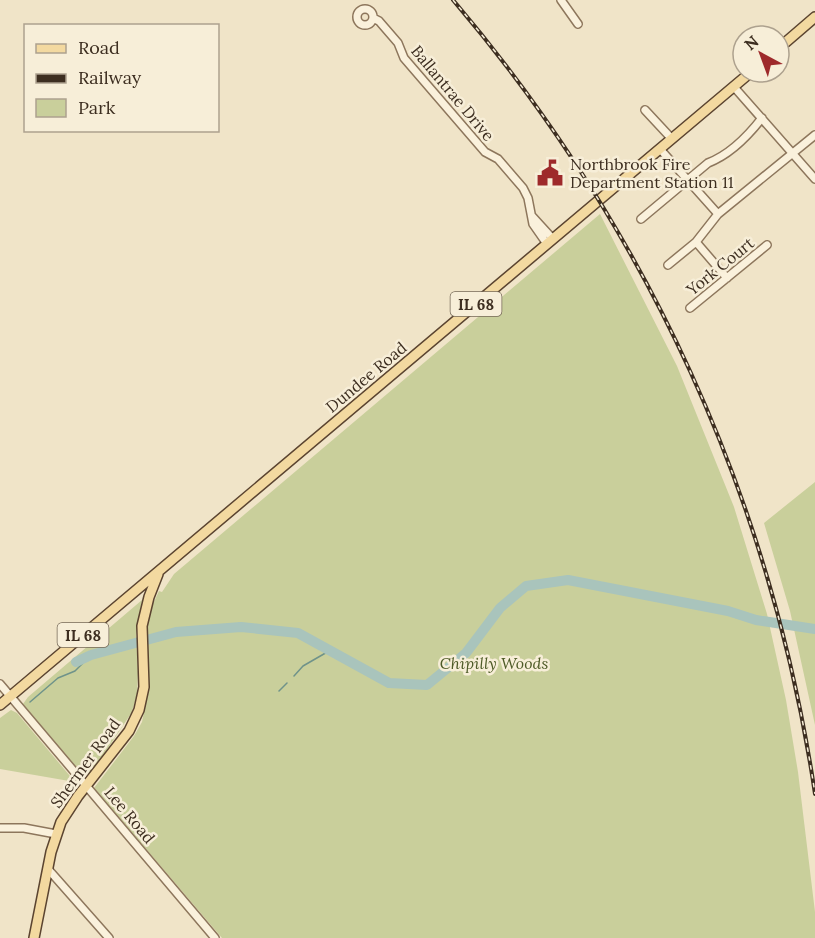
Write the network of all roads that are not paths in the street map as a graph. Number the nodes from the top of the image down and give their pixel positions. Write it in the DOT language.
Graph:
graph roads {
  1 [pos="561,0"];
  2 [pos="815,17"];
  3 [pos="373,18"];
  4 [pos="578,24"];
  5 [pos="791,38"];
  6 [pos="737,84"];
  7 [pos="734,87"];
  8 [pos="645,110"];
  9 [pos="762,118"];
  10 [pos="815,135"];
  11 [pos="672,139"];
  12 [pos="660,149"];
  13 [pos="793,154"];
  14 [pos="815,179"];
  15 [pos="688,180"];
  16 [pos="718,214"];
  17 [pos="641,219"];
  18 [pos="550,241"];
  19 [pos="696,242"];
  20 [pos="766,245"];
  21 [pos="668,265"];
  22 [pos="727,278"];
  23 [pos="690,309"];
  24 [pos="158,572"];
  25 [pos="0,684"];
  26 [pos="11,696"];
  27 [pos="0,705"];
  28 [pos="87,785"];
  29 [pos="0,828"];
  30 [pos="56,834"];
  31 [pos="48,869"];
  32 [pos="34,938"];
  33 [pos="110,938"];
  34 [pos="215,938"];
  1 -- 4 [label="street"];
  2 -- 5 [label="main road"];
  3 -- 18 [label="street, Ballantrae Drive"];
  6 -- 7 [label="main road, Dundee Road / IL 68"];
  7 -- 9 [label="street"];
  7 -- 11 [label="main road, Dundee Road / IL 68"];
  8 -- 11 [label="street"];
  9 -- 13 [label="street"];
  9 -- 15 [label="street"];
  10 -- 13 [label="street"];
  11 -- 12 [label="main road, Dundee Road / IL 68"];
  12 -- 15 [label="street"];
  12 -- 18 [label="main road, Dundee Road / IL 68"];
  13 -- 14 [label="street"];
  13 -- 16 [label="street"];
  15 -- 16 [label="street"];
  15 -- 17 [label="street"];
  16 -- 19 [label="street"];
  18 -- 24 [label="main road, Dundee Road / IL 68"];
  19 -- 21 [label="street"];
  19 -- 22 [label="street"];
  20 -- 22 [label="street, York Court"];
  22 -- 23 [label="street, York Court"];
  24 -- 26 [label="main road, Dundee Road / IL 68"];
  24 -- 28 [label="main road, Shermer Road"];
  25 -- 26 [label="street, Lee Road"];
  26 -- 27 [label="main road, Dundee Road / IL 68"];
  26 -- 28 [label="street, Lee Road"];
  28 -- 30 [label="main road, Shermer Road"];
  28 -- 34 [label="street, Lee Road"];
  29 -- 30 [label="street"];
  30 -- 31 [label="main road, Shermer Road"];
  31 -- 32 [label="main road, Shermer Road"];
  31 -- 33 [label="street"];
}
